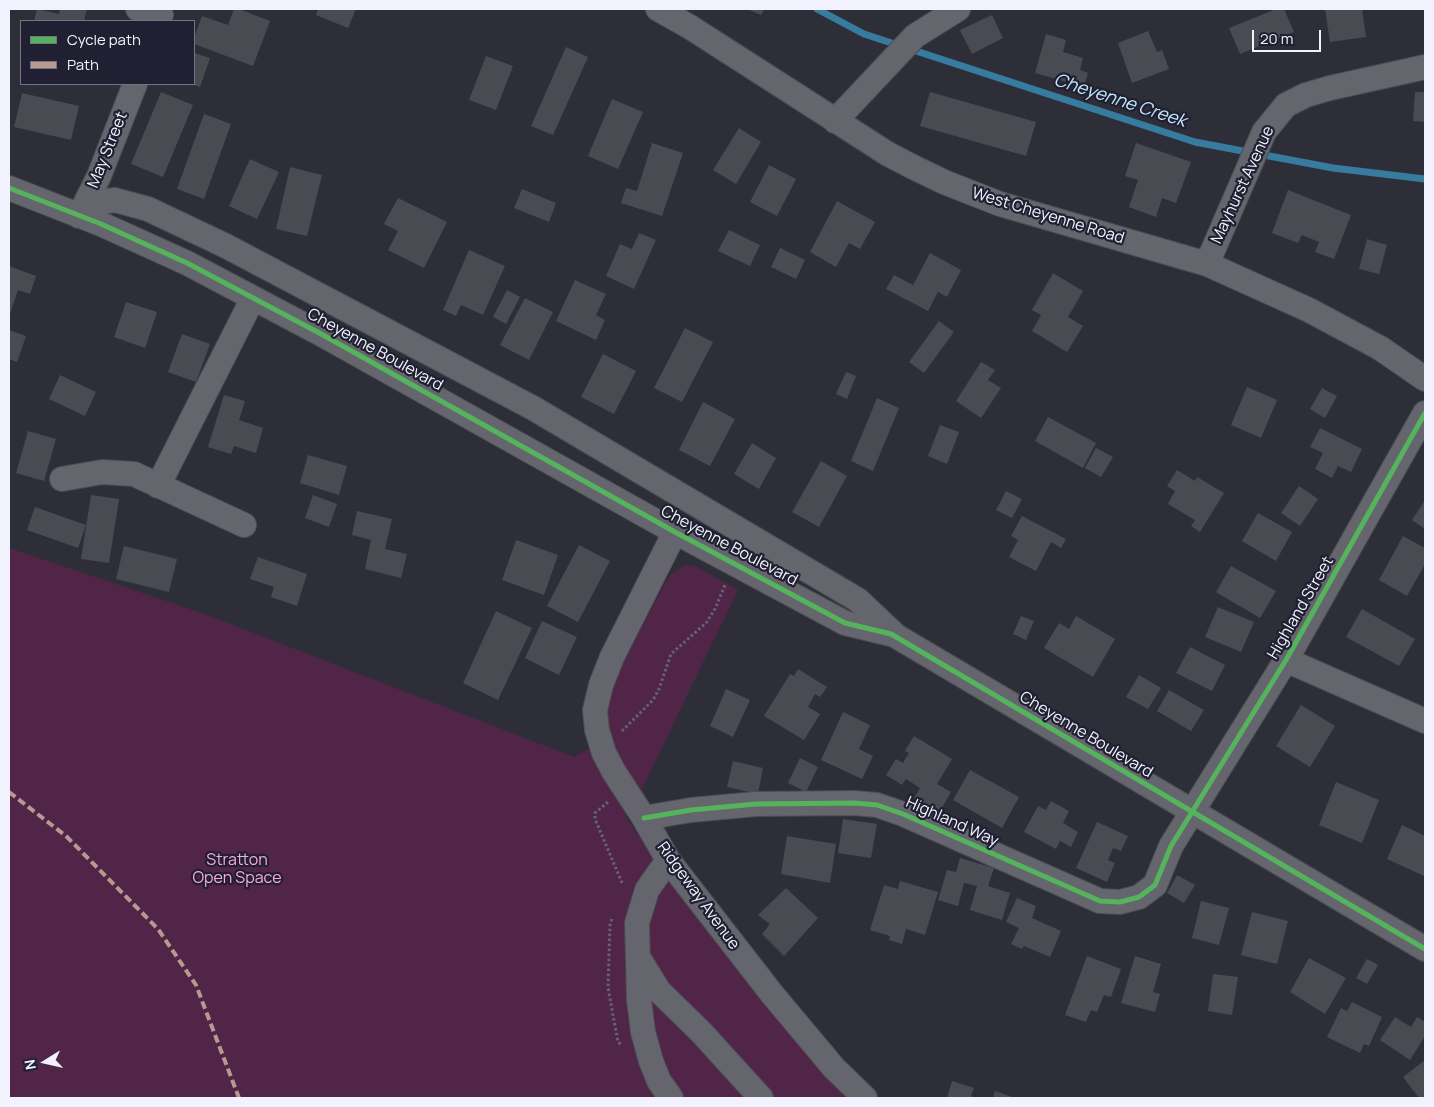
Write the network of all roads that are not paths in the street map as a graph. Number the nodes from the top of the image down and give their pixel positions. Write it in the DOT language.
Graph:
graph roads {
  1 [pos="138,9"];
  2 [pos="658,9"];
  3 [pos="958,9"];
  4 [pos="162,15"];
  5 [pos="1425,67"];
  6 [pos="135,85"];
  7 [pos="836,121"];
  8 [pos="9,188"];
  9 [pos="79,216"];
  10 [pos="1207,264"];
  11 [pos="253,298"];
  12 [pos="1425,379"];
  13 [pos="1425,413"];
  14 [pos="62,479"];
  15 [pos="158,486"];
  16 [pos="244,525"];
  17 [pos="675,532"];
  18 [pos="891,634"];
  19 [pos="1286,660"];
  20 [pos="1425,721"];
  21 [pos="1193,812"];
  22 [pos="644,818"];
  23 [pos="668,860"];
  24 [pos="1425,948"];
  25 [pos="638,957"];
  26 [pos="671,1098"];
  27 [pos="761,1098"];
  28 [pos="865,1098"];
  1 -- 4 [label="street"];
  2 -- 7 [label="street, West Cheyenne Road"];
  3 -- 7 [label="street"];
  5 -- 10 [label="street, Mayhurst Avenue"];
  6 -- 9 [label="street, May Street"];
  7 -- 10 [label="street, West Cheyenne Road"];
  8 -- 9 [label="street, Cheyenne Boulevard"];
  9 -- 11 [label="street, Cheyenne Boulevard"];
  9 -- 18 [label="street, Cheyenne Boulevard"];
  10 -- 12 [label="street, West Cheyenne Road"];
  11 -- 15 [label="street"];
  11 -- 17 [label="street, Cheyenne Boulevard"];
  13 -- 19 [label="street, Highland Street"];
  14 -- 15 [label="street"];
  15 -- 16 [label="street"];
  17 -- 18 [label="street, Cheyenne Boulevard"];
  17 -- 22 [label="street, Ridgeway Avenue"];
  18 -- 21 [label="street, Cheyenne Boulevard"];
  19 -- 20 [label="street"];
  19 -- 21 [label="street, Highland Street"];
  21 -- 22 [label="street, Highland Way"];
  21 -- 24 [label="street, Cheyenne Boulevard"];
  22 -- 23 [label="street, Ridgeway Avenue"];
  23 -- 25 [label="street"];
  23 -- 28 [label="street, Ridgeway Avenue"];
  25 -- 26 [label="street"];
  25 -- 27 [label="street"];
}
